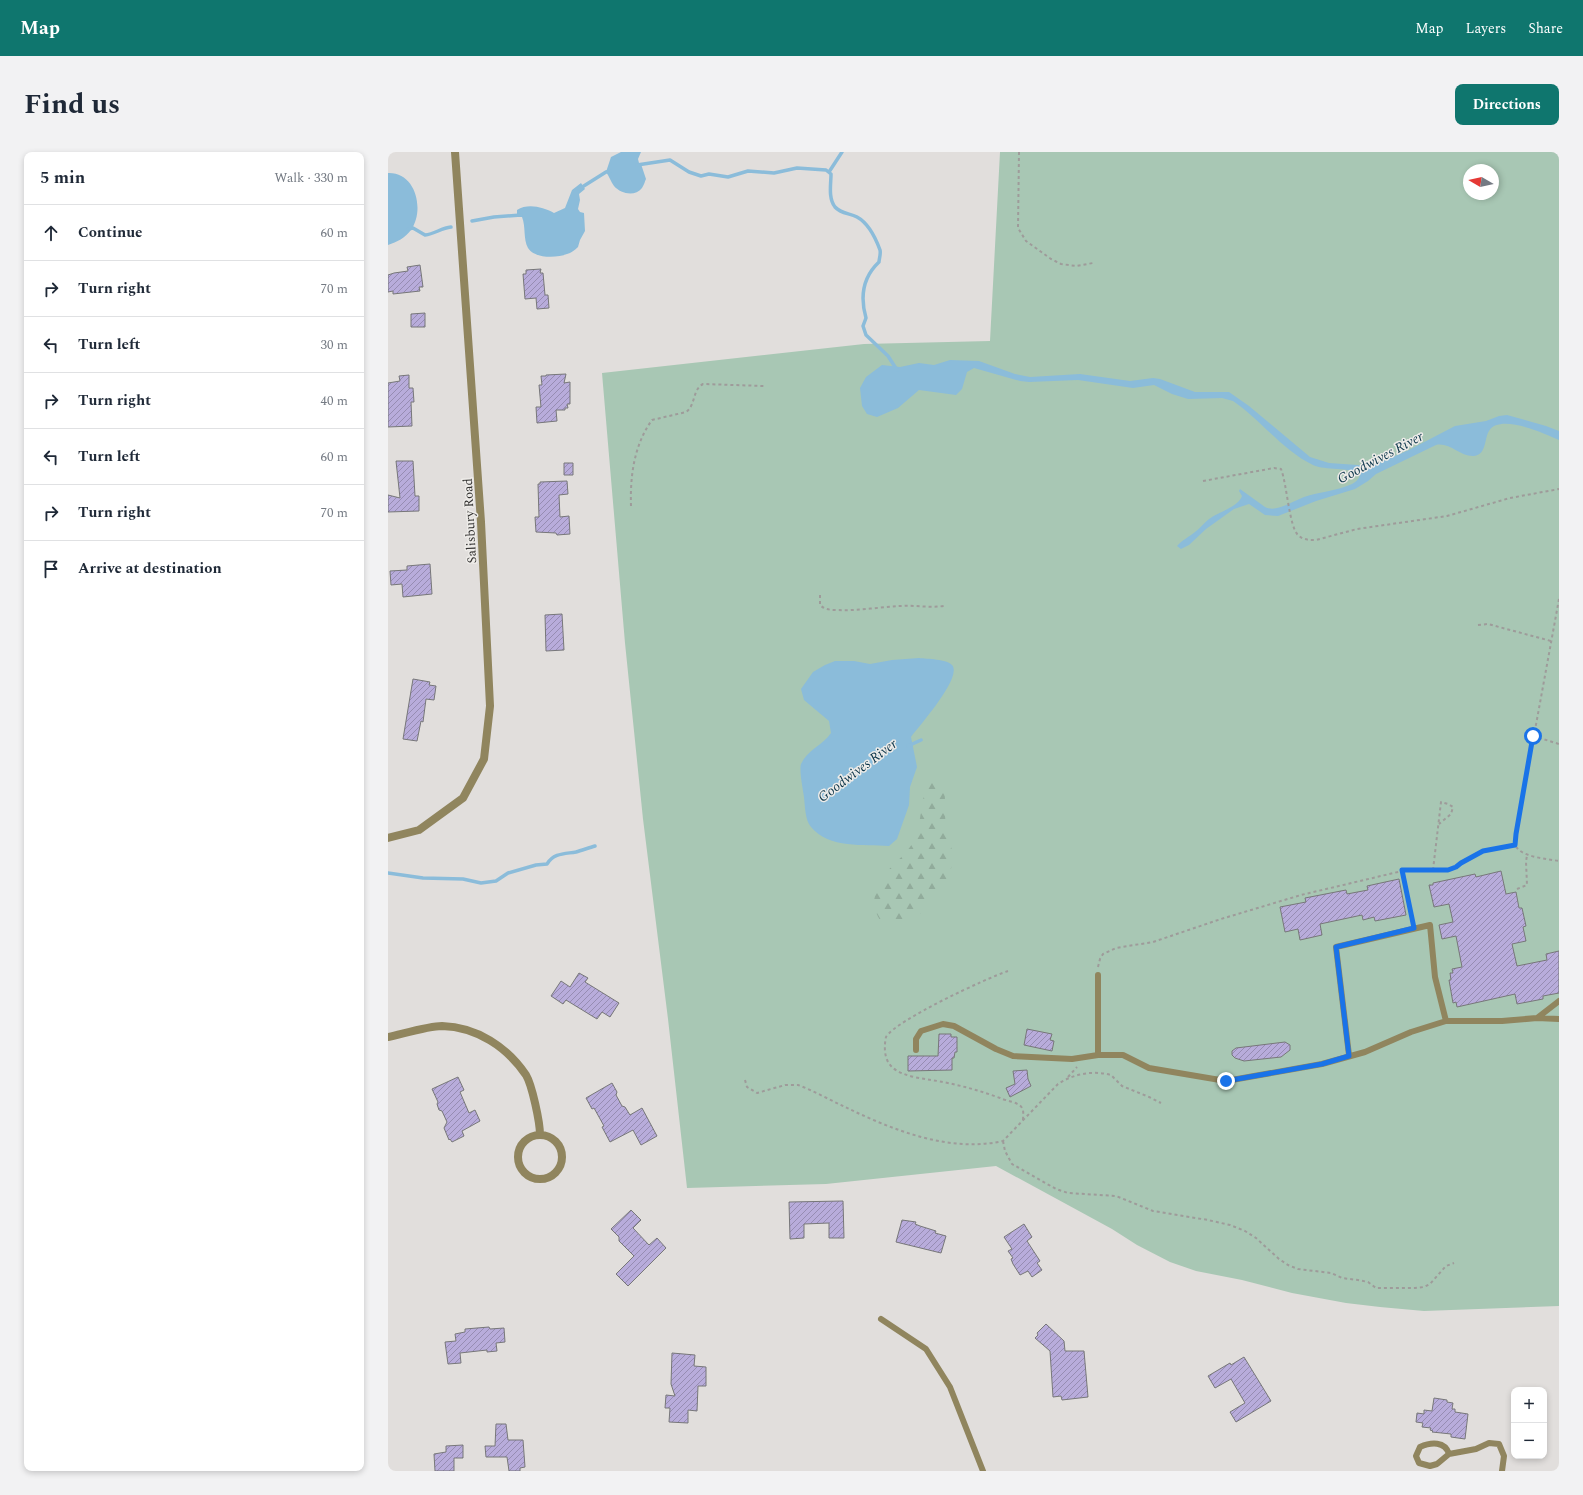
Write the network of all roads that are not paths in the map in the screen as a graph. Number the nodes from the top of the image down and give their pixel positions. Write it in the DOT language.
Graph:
graph roads {
  1 [pos="455,152"];
  2 [pos="388,838"];
  3 [pos="1098,975"];
  4 [pos="1559,1001"];
  5 [pos="1537,1018"];
  6 [pos="1559,1018"];
  7 [pos="1446,1021"];
  8 [pos="388,1037"];
  9 [pos="916,1050"];
  10 [pos="1098,1055"];
  11 [pos="1349,1056"];
  12 [pos="540,1135"];
  13 [pos="881,1319"];
  14 [pos="1449,1454"];
  15 [pos="983,1471"];
  16 [pos="1502,1471"];
  1 -- 2 [label="street, Salisbury Road"];
  3 -- 10 [label="lane"];
  4 -- 5 [label="lane"];
  5 -- 6 [label="lane"];
  5 -- 7 [label="lane"];
  7 -- 11 [label="lane"];
  7 -- 11 [label="lane"];
  8 -- 12 [label="street"];
  9 -- 10 [label="lane"];
  10 -- 11 [label="lane"];
  12 -- 12 [label="street"];
  13 -- 15 [label="lane"];
  14 -- 14 [label="lane"];
  14 -- 16 [label="lane"];
}
